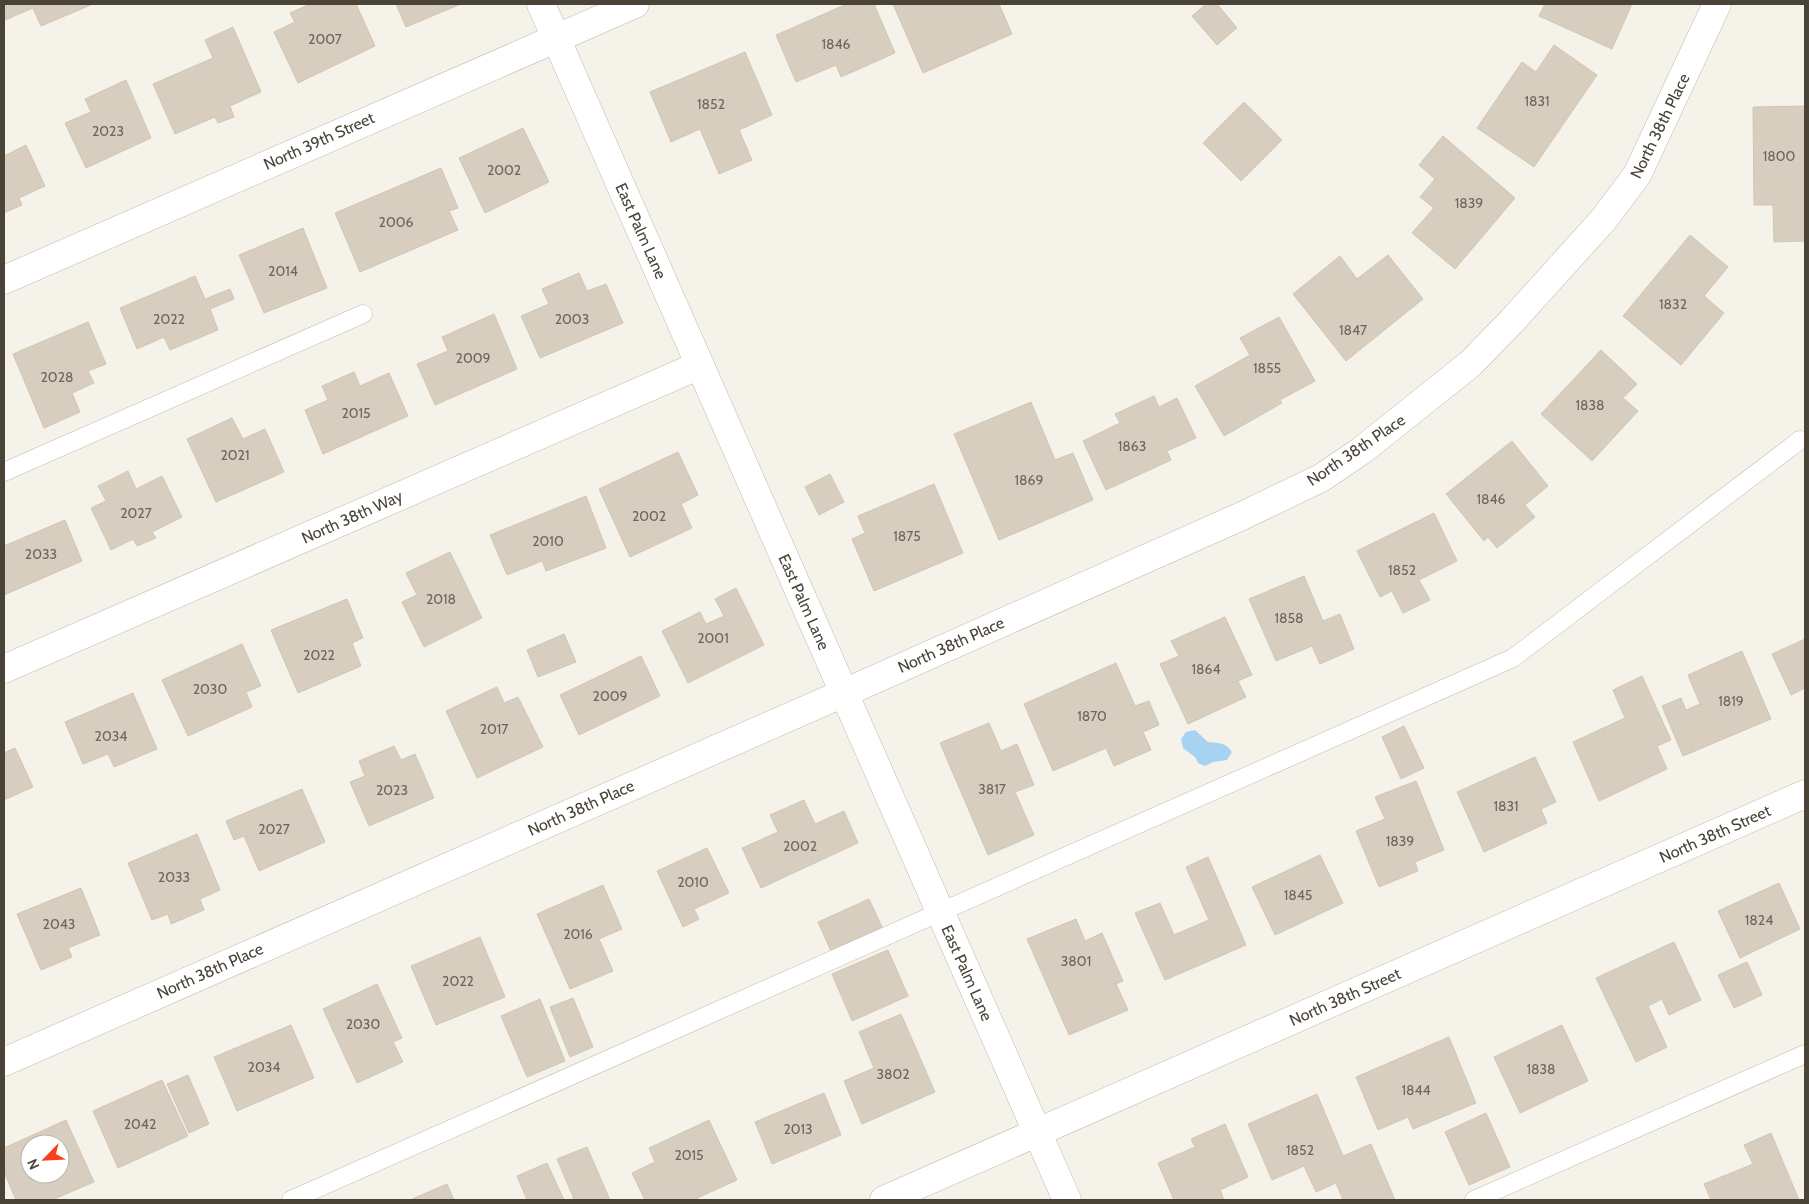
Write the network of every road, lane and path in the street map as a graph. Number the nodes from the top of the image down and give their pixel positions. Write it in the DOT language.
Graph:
graph roads {
  1 [pos="541,4"];
  2 [pos="635,4"];
  3 [pos="1718,4"];
  4 [pos="556,37"];
  5 [pos="4,280"];
  6 [pos="363,314"];
  7 [pos="700,365"];
  8 [pos="1800,440"];
  9 [pos="4,472"];
  10 [pos="4,669"];
  11 [pos="844,693"];
  12 [pos="1805,794"];
  13 [pos="939,912"];
  14 [pos="1805,1054"];
  15 [pos="4,1062"];
  16 [pos="1038,1133"];
  17 [pos="291,1200"];
  18 [pos="884,1200"];
  19 [pos="1067,1200"];
  20 [pos="1474,1200"];
  1 -- 4 [label="street, East Palm Lane"];
  2 -- 4 [label="street, North 39th Street"];
  3 -- 11 [label="street, North 38th Place"];
  4 -- 5 [label="street, North 39th Street"];
  4 -- 7 [label="street, East Palm Lane"];
  6 -- 9 [label="lane"];
  7 -- 10 [label="street, North 38th Way"];
  7 -- 11 [label="street, East Palm Lane"];
  8 -- 13 [label="lane"];
  11 -- 13 [label="street, East Palm Lane"];
  11 -- 15 [label="street, North 38th Place"];
  12 -- 16 [label="street, North 38th Street"];
  13 -- 16 [label="street, East Palm Lane"];
  13 -- 17 [label="lane"];
  14 -- 20 [label="lane"];
  16 -- 18 [label="street, North 38th Street"];
  16 -- 19 [label="street, East Palm Lane"];
}
